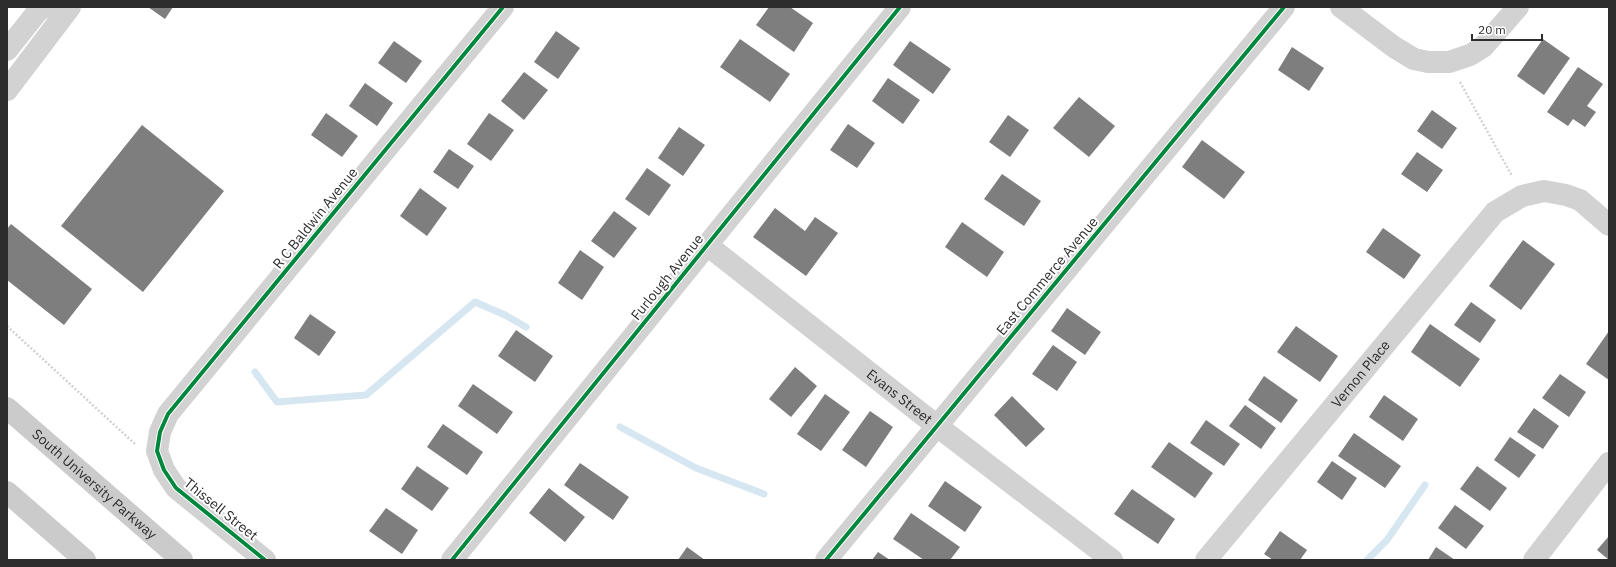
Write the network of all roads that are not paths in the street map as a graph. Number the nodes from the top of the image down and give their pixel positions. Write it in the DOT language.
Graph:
graph roads {
  1 [pos="44,7"];
  2 [pos="70,7"];
  3 [pos="503,7"];
  4 [pos="900,7"];
  5 [pos="1284,7"];
  6 [pos="1341,7"];
  7 [pos="1518,7"];
  8 [pos="7,50"];
  9 [pos="7,90"];
  10 [pos="1609,225"];
  11 [pos="707,244"];
  12 [pos="7,408"];
  13 [pos="937,426"];
  14 [pos="157,451"];
  15 [pos="1609,464"];
  16 [pos="7,492"];
  17 [pos="85,560"];
  18 [pos="182,560"];
  19 [pos="265,560"];
  20 [pos="452,560"];
  21 [pos="826,560"];
  22 [pos="1112,560"];
  23 [pos="1206,560"];
  24 [pos="1534,560"];
  1 -- 8 [label="street"];
  2 -- 9 [label="street"];
  3 -- 14 [label="street, R C Baldwin Avenue"];
  4 -- 11 [label="street, Furlough Avenue"];
  5 -- 13 [label="street, East Commerce Avenue"];
  6 -- 7 [label="street"];
  10 -- 23 [label="street, Vernon Place"];
  11 -- 13 [label="street, Evans Street"];
  11 -- 20 [label="street, Furlough Avenue"];
  12 -- 18 [label="main road, South University Parkway"];
  13 -- 21 [label="street, East Commerce Avenue"];
  13 -- 22 [label="street, Evans Street"];
  14 -- 19 [label="street, Thissell Street"];
  15 -- 24 [label="street"];
  16 -- 17 [label="main road"];
}
